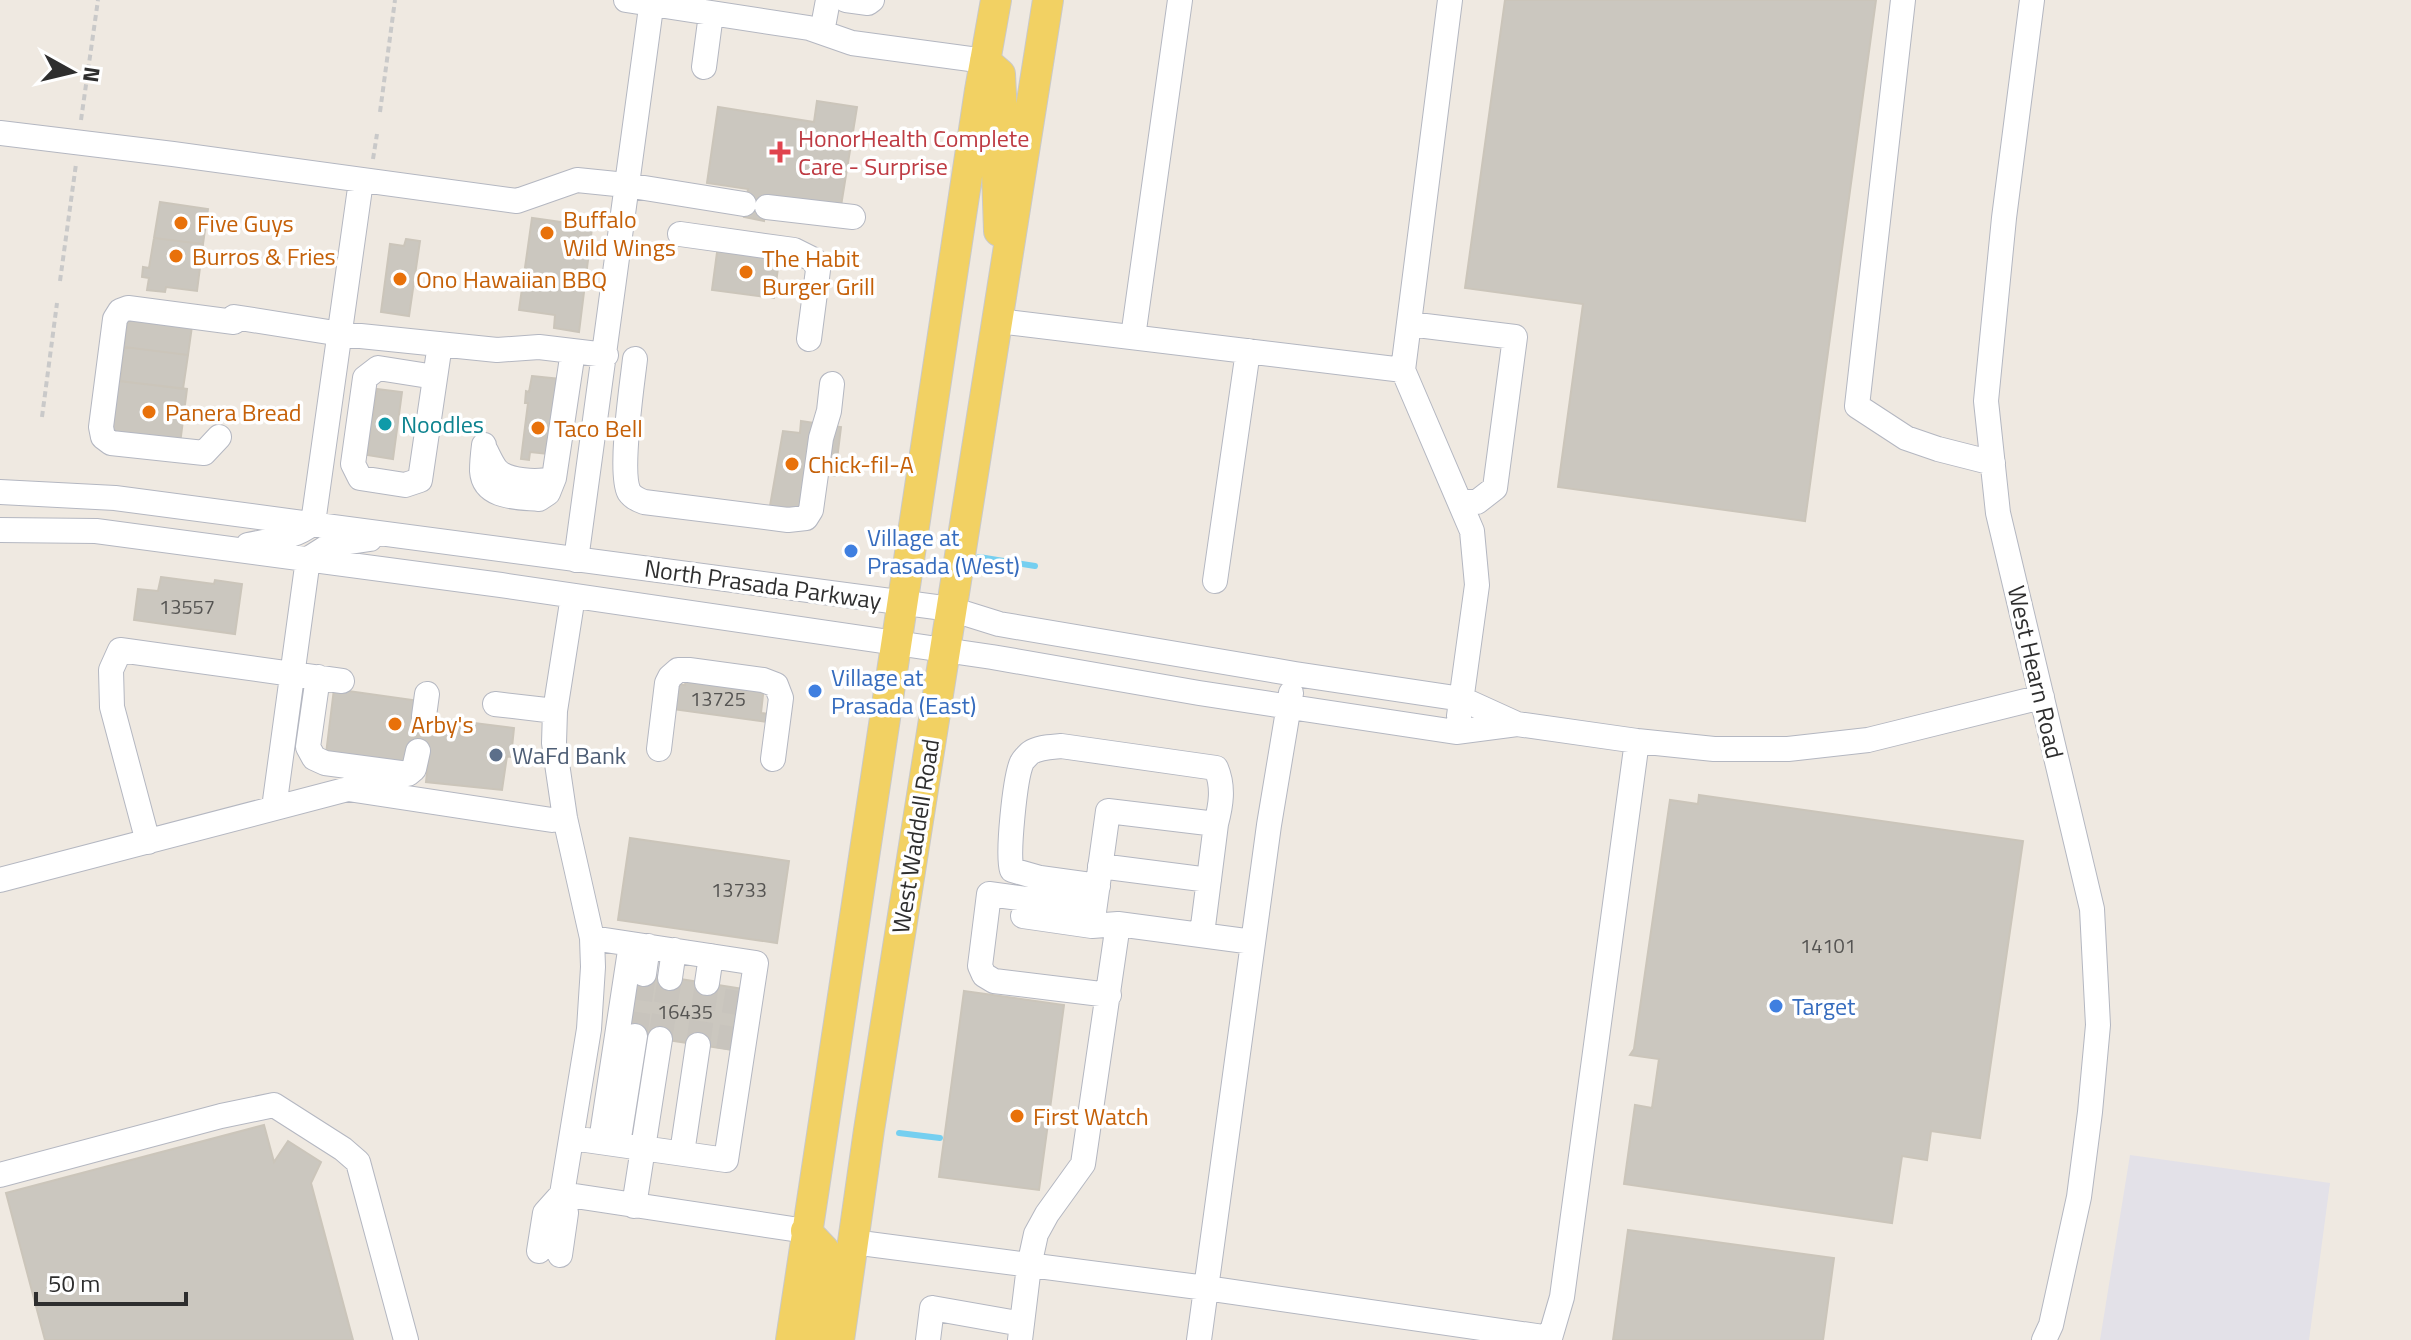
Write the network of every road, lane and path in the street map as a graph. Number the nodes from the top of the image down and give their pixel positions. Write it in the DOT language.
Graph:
graph roads {
  1 [pos="98,0"];
  2 [pos="395,0"];
  3 [pos="626,0"];
  4 [pos="828,0"];
  5 [pos="846,0"];
  6 [pos="872,0"];
  7 [pos="996,0"];
  8 [pos="1048,0"];
  9 [pos="1180,0"];
  10 [pos="1450,0"];
  11 [pos="1903,0"];
  12 [pos="2032,0"];
  13 [pos="652,3"];
  14 [pos="711,14"];
  15 [pos="822,32"];
  16 [pos="985,61"];
  17 [pos="704,67"];
  18 [pos="380,112"];
  19 [pos="80,130"];
  20 [pos="0,133"];
  21 [pos="377,134"];
  22 [pos="77,154"];
  23 [pos="362,169"];
  24 [pos="626,185"];
  25 [pos="853,217"];
  26 [pos="680,234"];
  27 [pos="60,281"];
  28 [pos="57,303"];
  29 [pos="1000,309"];
  30 [pos="1409,324"];
  31 [pos="341,334"];
  32 [pos="1133,337"];
  33 [pos="809,339"];
  34 [pos="440,344"];
  35 [pos="573,351"];
  36 [pos="1248,351"];
  37 [pos="606,355"];
  38 [pos="635,359"];
  39 [pos="1403,370"];
  40 [pos="435,377"];
  41 [pos="832,384"];
  42 [pos="42,417"];
  43 [pos="219,437"];
  44 [pos="484,445"];
  45 [pos="1993,463"];
  46 [pos="0,492"];
  47 [pos="1460,502"];
  48 [pos="313,523"];
  49 [pos="0,530"];
  50 [pos="396,535"];
  51 [pos="230,549"];
  52 [pos="308,559"];
  53 [pos="576,560"];
  54 [pos="1215,581"];
  55 [pos="573,596"];
  56 [pos="903,602"];
  57 [pos="951,609"];
  58 [pos="897,644"];
  59 [pos="944,650"];
  60 [pos="291,673"];
  61 [pos="1295,674"];
  62 [pos="318,677"];
  63 [pos="342,681"];
  64 [pos="2042,697"];
  65 [pos="1462,699"];
  66 [pos="495,704"];
  67 [pos="1288,706"];
  68 [pos="555,711"];
  69 [pos="1517,724"];
  70 [pos="1456,732"];
  71 [pos="1637,741"];
  72 [pos="659,749"];
  73 [pos="418,751"];
  74 [pos="773,759"];
  75 [pos="274,808"];
  76 [pos="565,818"];
  77 [pos="1216,824"];
  78 [pos="148,842"];
  79 [pos="0,880"];
  80 [pos="1209,880"];
  81 [pos="1096,896"];
  82 [pos="1023,916"];
  83 [pos="1118,924"];
  84 [pos="1202,934"];
  85 [pos="592,938"];
  86 [pos="1253,942"];
  87 [pos="640,945"];
  88 [pos="674,950"];
  89 [pos="711,956"];
  90 [pos="742,961"];
  91 [pos="644,974"];
  92 [pos="670,978"];
  93 [pos="707,983"];
  94 [pos="738,988"];
  95 [pos="1109,995"];
  96 [pos="635,1036"];
  97 [pos="660,1039"];
  98 [pos="698,1045"];
  99 [pos="728,1050"];
  100 [pos="572,1138"];
  101 [pos="621,1144"];
  102 [pos="682,1153"];
  103 [pos="711,1158"];
  104 [pos="0,1175"];
  105 [pos="562,1194"];
  106 [pos="634,1206"];
  107 [pos="806,1231"];
  108 [pos="853,1242"];
  109 [pos="550,1253"];
  110 [pos="1029,1266"];
  111 [pos="1206,1288"];
  112 [pos="1021,1332"];
  113 [pos="1550,1339"];
  114 [pos="406,1340"];
  115 [pos="791,1340"];
  116 [pos="818,1340"];
  117 [pos="839,1340"];
  118 [pos="928,1340"];
  119 [pos="1199,1340"];
  120 [pos="2044,1340"];
  1 -- 19 [label="path"];
  2 -- 18 [label="path"];
  3 -- 13 [label="street"];
  4 -- 15 [label="street"];
  5 -- 6 [label="street"];
  7 -- 16 [label="main road, West Waddell Road"];
  8 -- 29 [label="main road, West Waddell Road"];
  9 -- 32 [label="street"];
  10 -- 30 [label="street"];
  11 -- 45 [label="street"];
  12 -- 45 [label="street, West Hearn Road"];
  13 -- 14 [label="street"];
  13 -- 24 [label="street"];
  14 -- 15 [label="street"];
  14 -- 17 [label="street"];
  15 -- 16 [label="street"];
  16 -- 29 [label="main road"];
  16 -- 56 [label="main road, West Waddell Road"];
  20 -- 23 [label="street"];
  21 -- 23 [label="path"];
  22 -- 27 [label="path"];
  23 -- 24 [label="street"];
  23 -- 31 [label="street"];
  24 -- 25 [label="street"];
  24 -- 37 [label="street"];
  26 -- 33 [label="street"];
  28 -- 42 [label="path"];
  29 -- 32 [label="street"];
  29 -- 57 [label="main road, West Waddell Road"];
  30 -- 39 [label="street"];
  30 -- 47 [label="street"];
  31 -- 34 [label="street"];
  31 -- 43 [label="street"];
  31 -- 48 [label="street"];
  32 -- 36 [label="street"];
  34 -- 35 [label="street"];
  34 -- 40 [label="street"];
  35 -- 37 [label="street"];
  35 -- 44 [label="street"];
  36 -- 39 [label="street"];
  36 -- 54 [label="street"];
  37 -- 53 [label="street"];
  38 -- 41 [label="street"];
  39 -- 47 [label="street"];
  40 -- 40 [label="street"];
  45 -- 64 [label="street, West Hearn Road"];
  46 -- 48 [label="street, North Prasada Parkway"];
  47 -- 65 [label="street"];
  48 -- 50 [label="street, North Prasada Parkway"];
  48 -- 51 [label="street"];
  49 -- 51 [label="street, North Prasada Parkway"];
  50 -- 52 [label="street"];
  50 -- 53 [label="street, North Prasada Parkway"];
  51 -- 52 [label="street, North Prasada Parkway"];
  52 -- 55 [label="street, North Prasada Parkway"];
  52 -- 60 [label="street"];
  53 -- 56 [label="street, North Prasada Parkway"];
  55 -- 58 [label="street, North Prasada Parkway"];
  55 -- 68 [label="street"];
  56 -- 57 [label="street, North Prasada Parkway"];
  56 -- 58 [label="main road, West Waddell Road"];
  57 -- 59 [label="main road, West Waddell Road"];
  57 -- 61 [label="street, North Prasada Parkway"];
  58 -- 59 [label="street, North Prasada Parkway"];
  58 -- 107 [label="main road, West Waddell Road"];
  59 -- 67 [label="street, North Prasada Parkway"];
  59 -- 108 [label="main road, West Waddell Road"];
  60 -- 62 [label="street"];
  60 -- 75 [label="street"];
  60 -- 78 [label="street"];
  61 -- 65 [label="street, North Prasada Parkway"];
  61 -- 67 [label="street"];
  62 -- 63 [label="street"];
  62 -- 73 [label="street"];
  64 -- 71 [label="street, North Prasada Parkway"];
  64 -- 120 [label="street, West Hearn Road"];
  65 -- 69 [label="street, North Prasada Parkway"];
  65 -- 70 [label="street"];
  66 -- 68 [label="street"];
  67 -- 70 [label="street, North Prasada Parkway"];
  67 -- 86 [label="street"];
  68 -- 76 [label="street"];
  69 -- 70 [label="street, North Prasada Parkway"];
  69 -- 71 [label="street, North Prasada Parkway"];
  71 -- 113 [label="street"];
  72 -- 74 [label="street"];
  75 -- 76 [label="street"];
  75 -- 78 [label="street"];
  76 -- 85 [label="street"];
  77 -- 80 [label="street"];
  77 -- 81 [label="street"];
  77 -- 81 [label="street"];
  78 -- 79 [label="street"];
  80 -- 81 [label="street"];
  80 -- 84 [label="street"];
  81 -- 82 [label="street"];
  81 -- 83 [label="street"];
  81 -- 95 [label="street"];
  83 -- 84 [label="street"];
  83 -- 95 [label="street"];
  84 -- 86 [label="street"];
  85 -- 87 [label="street"];
  85 -- 100 [label="street"];
  86 -- 111 [label="street"];
  87 -- 88 [label="street"];
  87 -- 91 [label="street"];
  87 -- 101 [label="street"];
  88 -- 89 [label="street"];
  88 -- 92 [label="street"];
  89 -- 90 [label="street"];
  89 -- 93 [label="street"];
  90 -- 94 [label="street"];
  90 -- 103 [label="street"];
  95 -- 110 [label="street"];
  96 -- 101 [label="street"];
  97 -- 101 [label="street"];
  98 -- 102 [label="street"];
  99 -- 103 [label="street"];
  100 -- 101 [label="street"];
  100 -- 105 [label="street"];
  101 -- 102 [label="street"];
  101 -- 106 [label="street"];
  102 -- 103 [label="street"];
  104 -- 114 [label="street"];
  105 -- 106 [label="street"];
  105 -- 109 [label="street"];
  106 -- 107 [label="street"];
  107 -- 115 [label="main road, West Waddell Road"];
  107 -- 116 [label="main road"];
  108 -- 110 [label="street"];
  108 -- 117 [label="main road, West Waddell Road"];
  110 -- 111 [label="street"];
  110 -- 112 [label="street"];
  111 -- 113 [label="street"];
  111 -- 119 [label="street"];
  112 -- 118 [label="street"];
}
